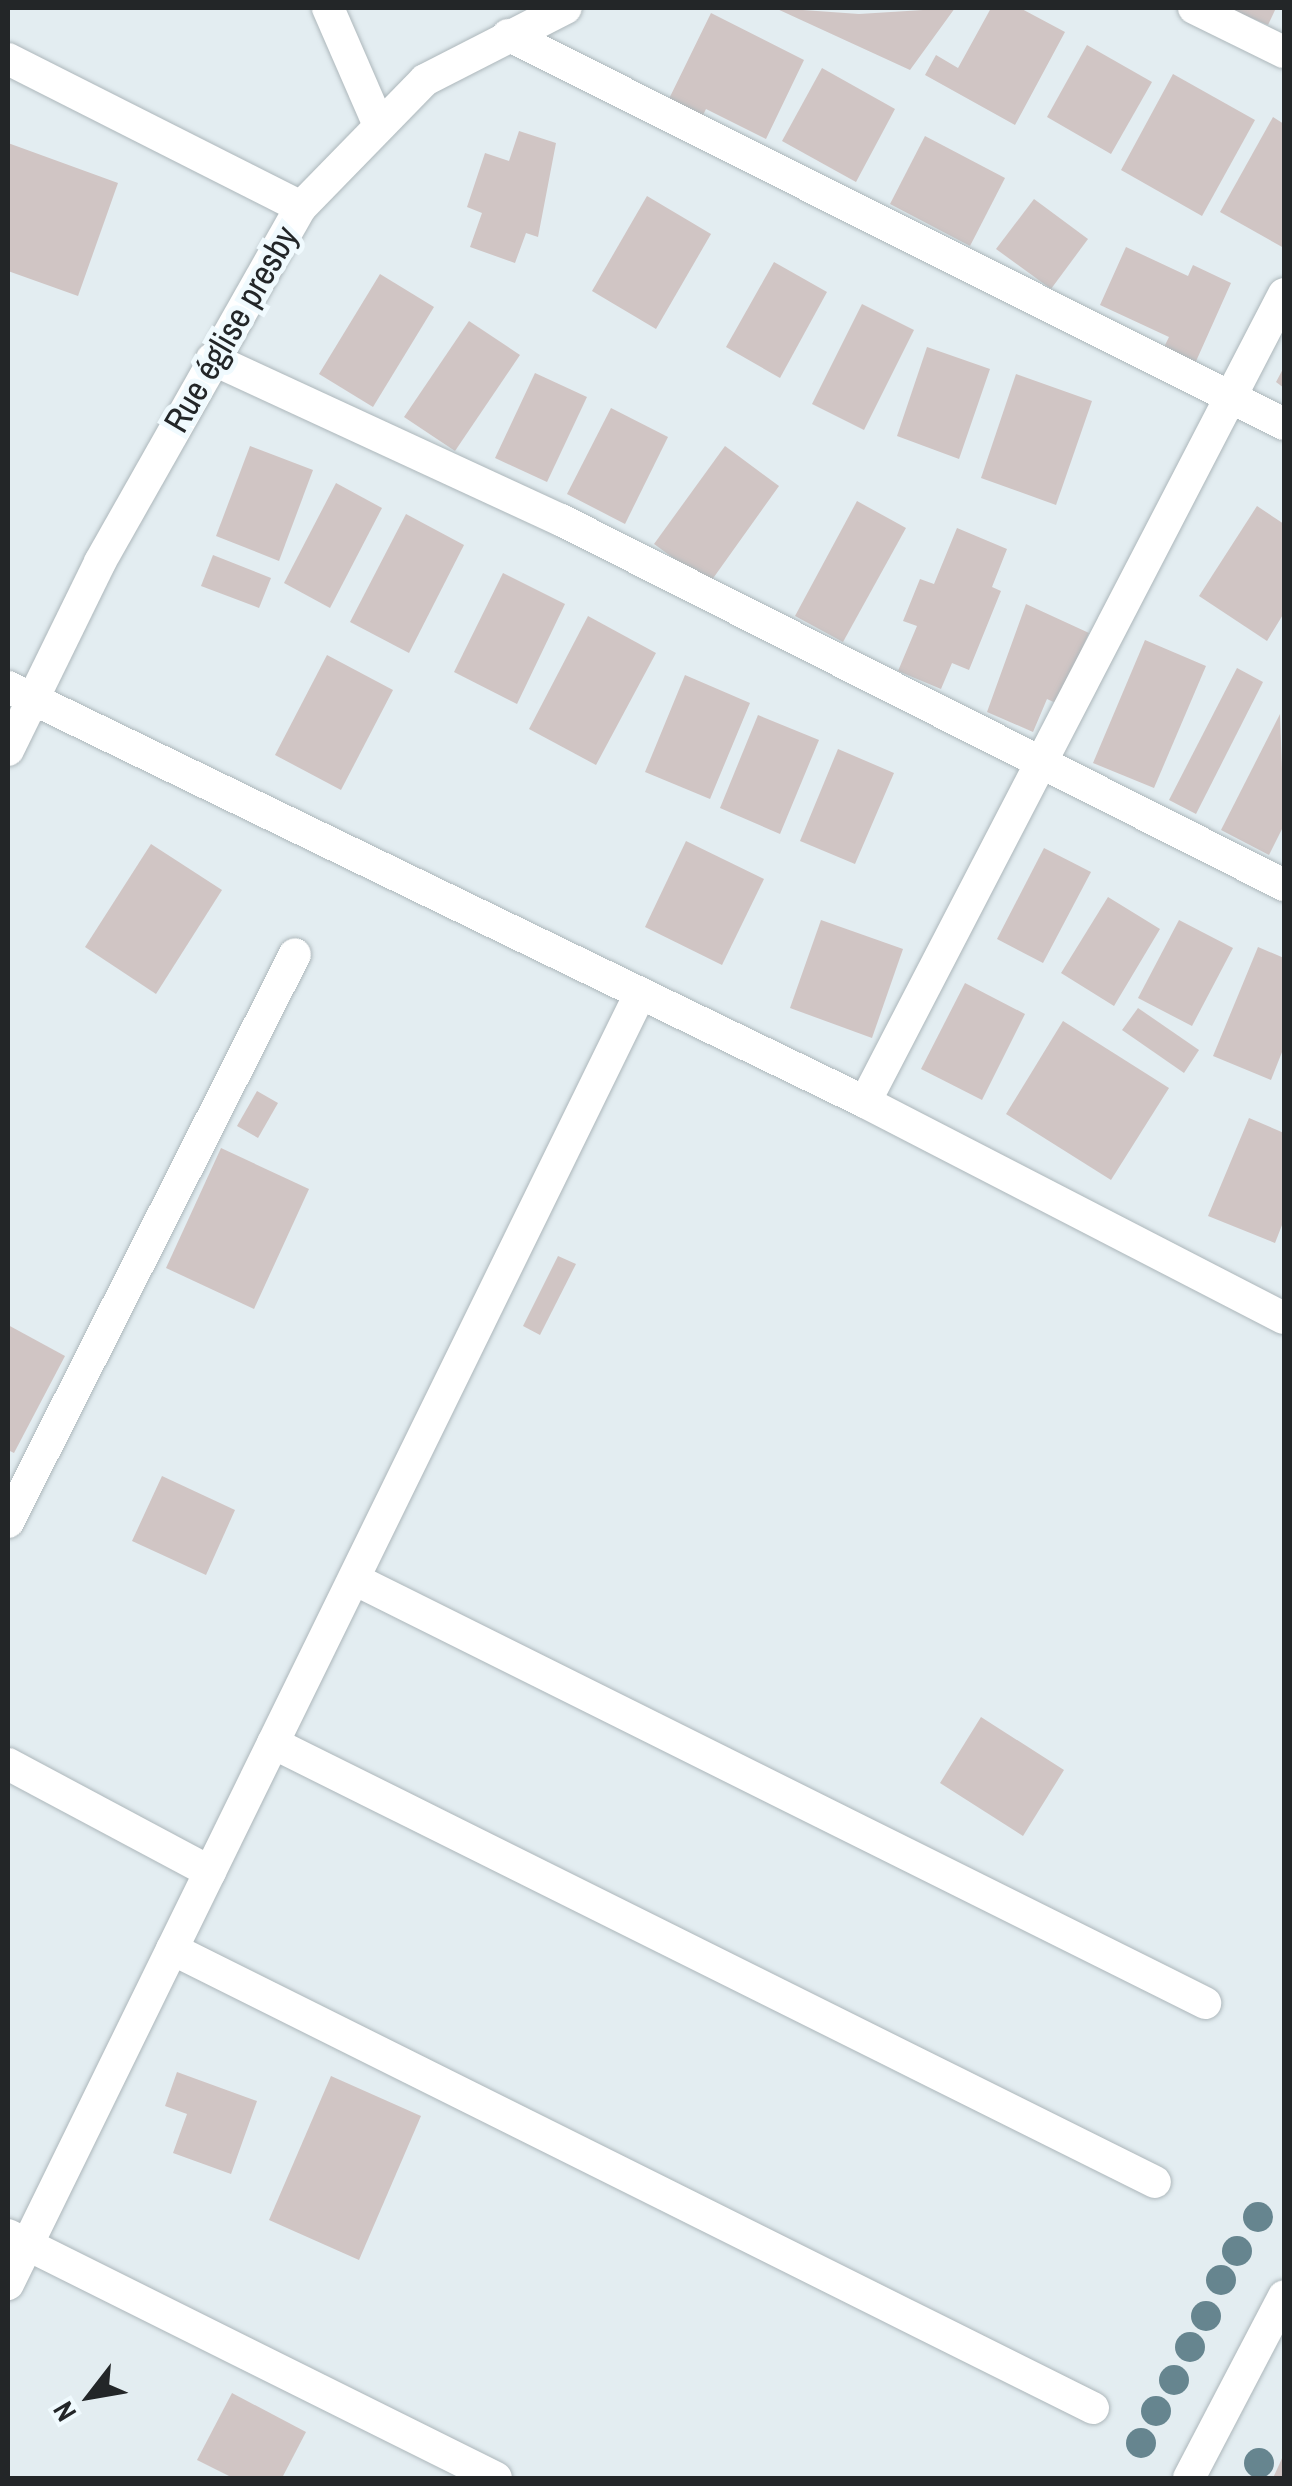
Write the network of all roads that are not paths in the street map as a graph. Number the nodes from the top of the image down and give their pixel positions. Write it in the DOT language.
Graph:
graph roads {
  1 [pos="328,8"];
  2 [pos="566,8"];
  3 [pos="1194,8"];
  4 [pos="508,35"];
  5 [pos="1284,52"];
  6 [pos="8,59"];
  7 [pos="378,123"];
  8 [pos="301,207"];
  9 [pos="1284,294"];
  10 [pos="212,359"];
  11 [pos="1230,396"];
  12 [pos="1284,424"];
  13 [pos="20,694"];
  14 [pos="8,750"];
  15 [pos="1036,765"];
  16 [pos="1284,886"];
  17 [pos="295,954"];
  18 [pos="640,994"];
  19 [pos="865,1102"];
  20 [pos="1284,1318"];
  21 [pos="8,1522"];
  22 [pos="354,1579"];
  23 [pos="273,1743"];
  24 [pos="8,1764"];
  25 [pos="210,1872"];
  26 [pos="172,1949"];
  27 [pos="1205,2002"];
  28 [pos="1155,2182"];
  29 [pos="17,2240"];
  30 [pos="8,2284"];
  31 [pos="1284,2296"];
  32 [pos="1093,2408"];
  33 [pos="496,2478"];
  34 [pos="1189,2478"];
  1 -- 7 [label="street"];
  2 -- 4 [label="street, Rue église presby"];
  3 -- 5 [label="street"];
  4 -- 7 [label="street, Rue église presby"];
  4 -- 11 [label="street"];
  6 -- 8 [label="street"];
  7 -- 8 [label="street, Rue église presby"];
  8 -- 10 [label="street, Rue église presby"];
  9 -- 11 [label="street"];
  10 -- 13 [label="street, Rue église presby"];
  10 -- 15 [label="street"];
  11 -- 12 [label="street"];
  11 -- 15 [label="street"];
  13 -- 14 [label="street, Rue église presby"];
  13 -- 18 [label="street"];
  15 -- 16 [label="street"];
  15 -- 19 [label="street"];
  17 -- 21 [label="street"];
  18 -- 19 [label="street"];
  18 -- 22 [label="street"];
  19 -- 20 [label="street"];
  22 -- 23 [label="street"];
  22 -- 27 [label="street"];
  23 -- 25 [label="street"];
  23 -- 28 [label="street"];
  24 -- 25 [label="street"];
  25 -- 26 [label="street"];
  26 -- 29 [label="street"];
  26 -- 32 [label="street"];
  29 -- 30 [label="street"];
  29 -- 33 [label="street"];
  31 -- 34 [label="street"];
}
